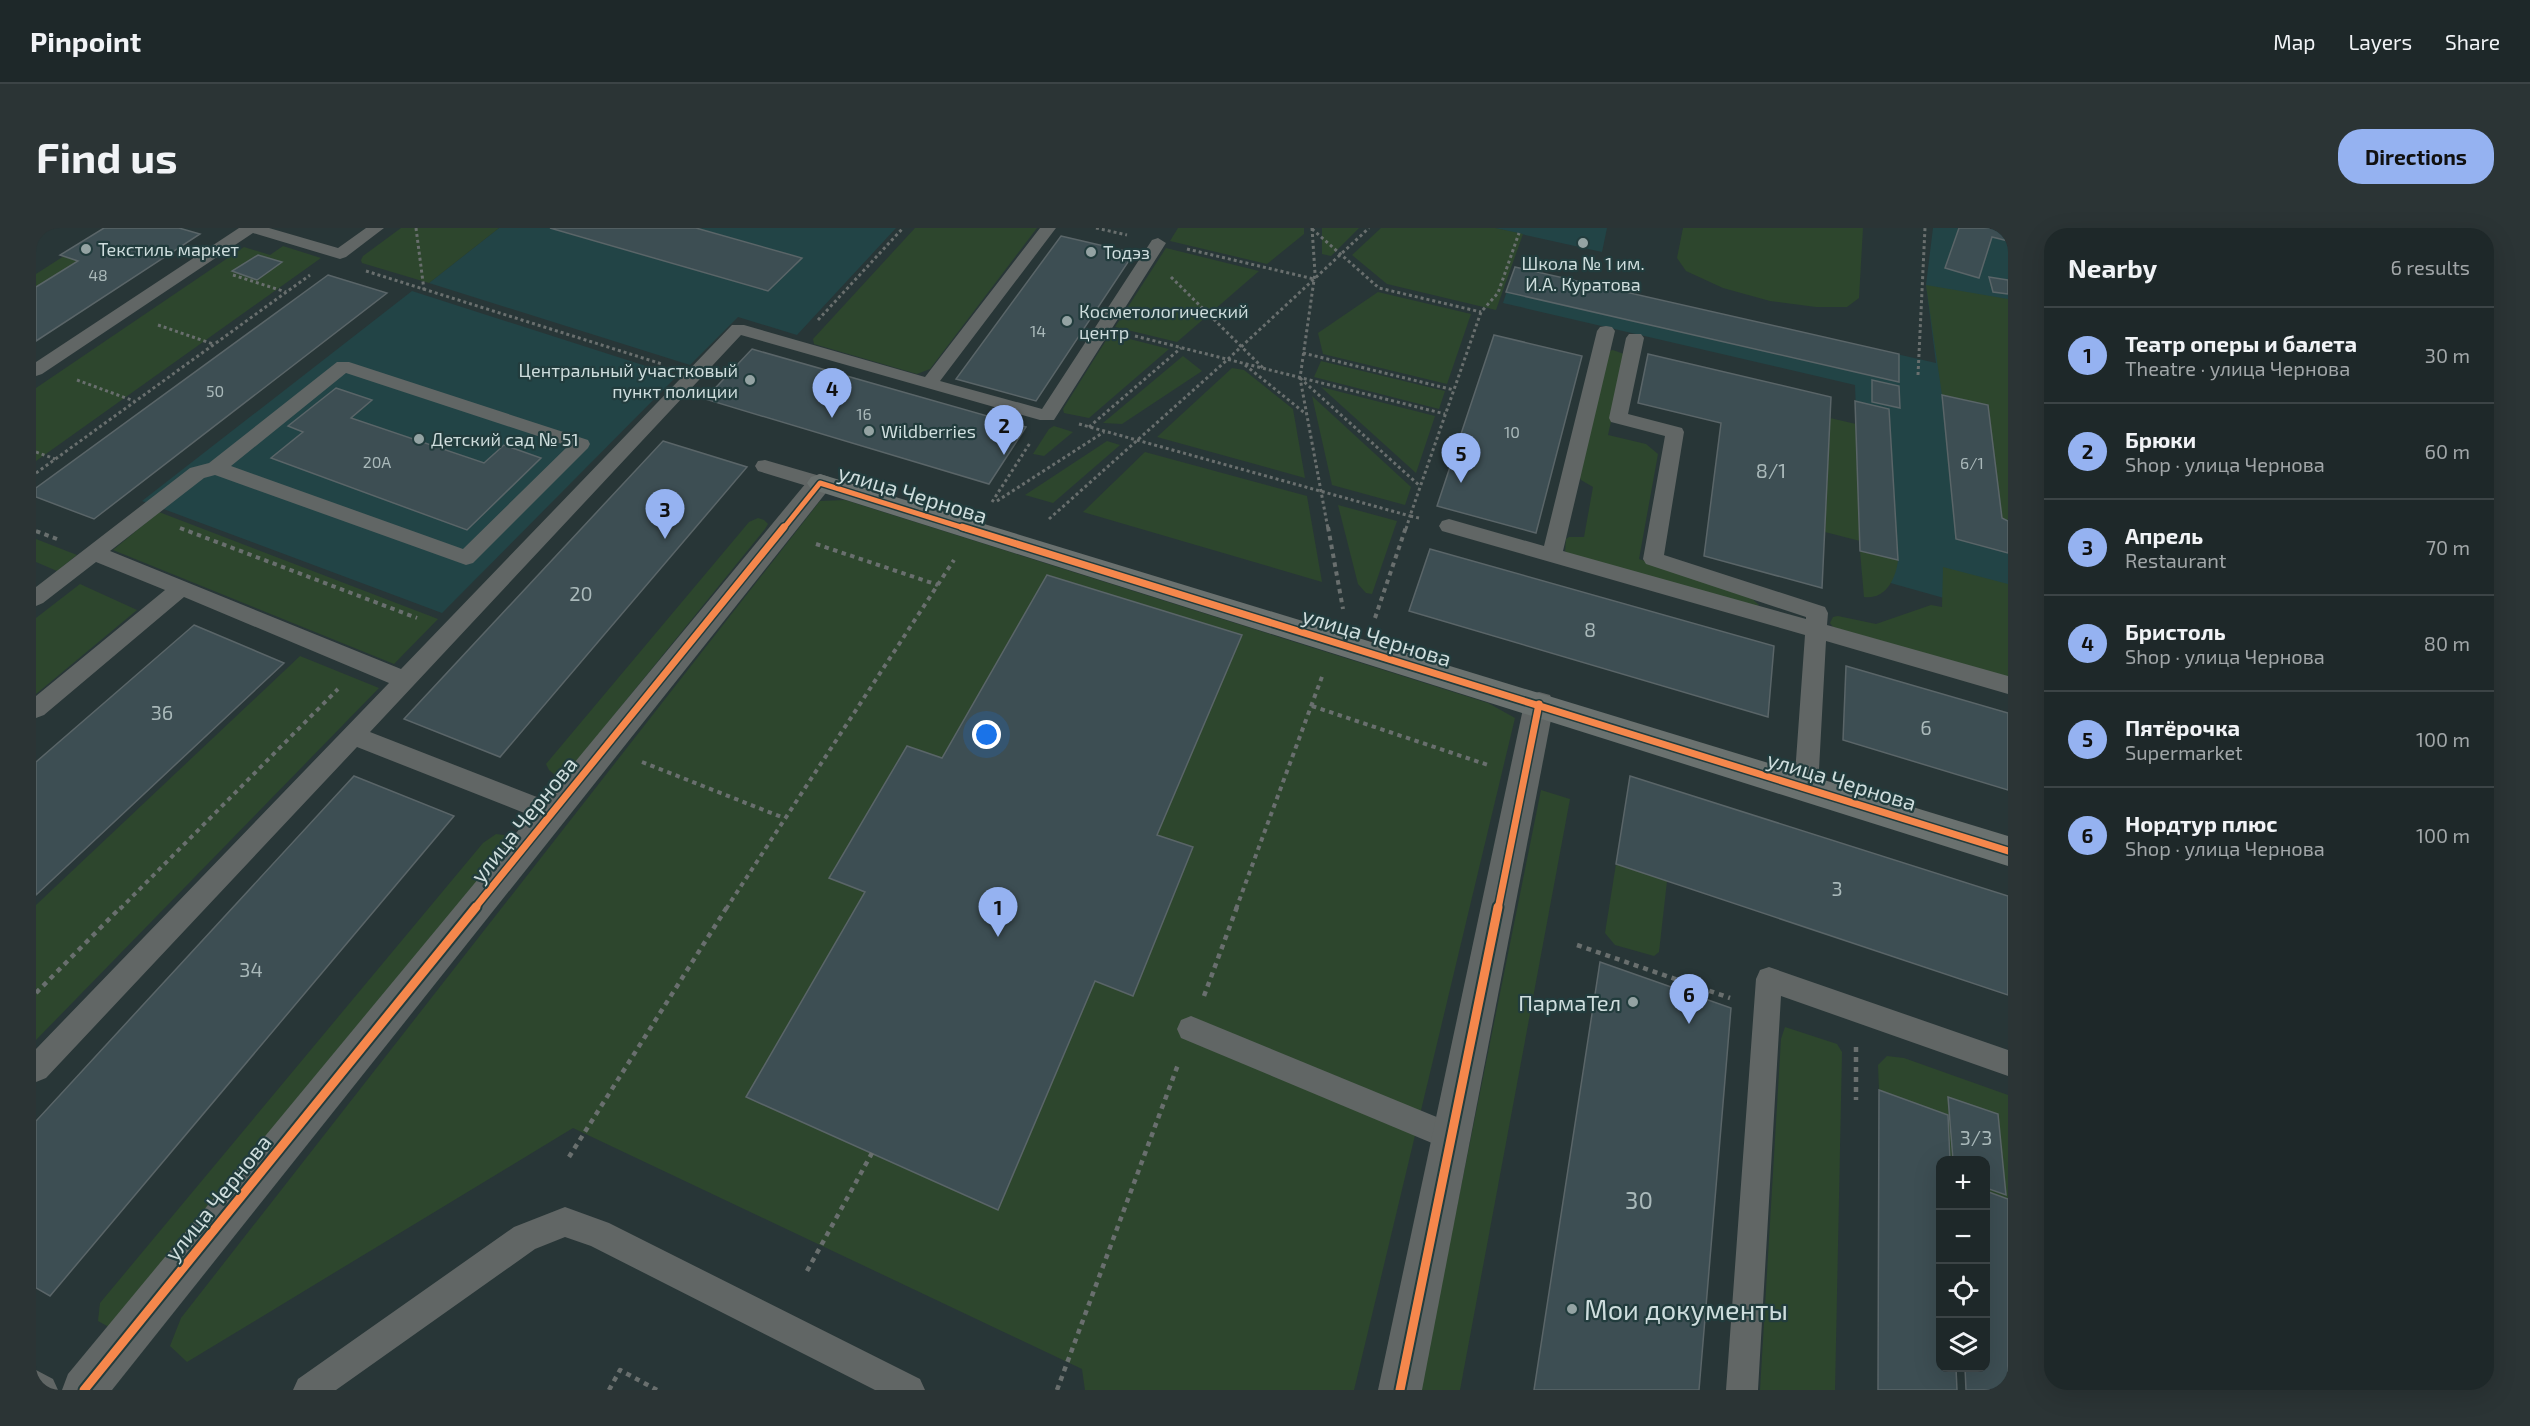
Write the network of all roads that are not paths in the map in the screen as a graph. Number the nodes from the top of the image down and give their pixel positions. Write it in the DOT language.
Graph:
graph roads {
  1 [pos="251,228"];
  2 [pos="376,228"];
  3 [pos="1048,228"];
  4 [pos="271,230"];
  5 [pos="1154,249"];
  6 [pos="1606,331"];
  7 [pos="1635,338"];
  8 [pos="39,368"];
  9 [pos="929,384"];
  10 [pos="765,466"];
  11 [pos="216,468"];
  12 [pos="820,483"];
  13 [pos="1449,526"];
  14 [pos="94,553"];
  15 [pos="1552,555"];
  16 [pos="181,588"];
  17 [pos="36,598"];
  18 [pos="1815,630"];
  19 [pos="405,680"];
  20 [pos="2008,685"];
  21 [pos="1539,705"];
  22 [pos="36,709"];
  23 [pos="352,735"];
  24 [pos="1806,788"];
  25 [pos="551,813"];
  26 [pos="2008,851"];
  27 [pos="1191,1029"];
  28 [pos="2008,1063"];
  29 [pos="36,1069"];
  30 [pos="1452,1137"];
  31 [pos="36,1386"];
  32 [pos="42,1390"];
  33 [pos="84,1390"];
  34 [pos="309,1390"];
  35 [pos="909,1390"];
  36 [pos="1400,1390"];
  37 [pos="1742,1390"];
  1 -- 4 [label="lane"];
  1 -- 8 [label="lane"];
  2 -- 4 [label="lane"];
  3 -- 9 [label="lane"];
  5 -- 9 [label="lane"];
  6 -- 15 [label="lane"];
  7 -- 18 [label="lane"];
  9 -- 19 [label="lane"];
  10 -- 12 [label="lane"];
  11 -- 11 [label="lane"];
  11 -- 14 [label="lane"];
  12 -- 21 [label="street, улица Чернова"];
  12 -- 25 [label="street, улица Чернова"];
  13 -- 15 [label="lane"];
  14 -- 16 [label="lane"];
  14 -- 17 [label="lane"];
  15 -- 18 [label="lane"];
  16 -- 19 [label="lane"];
  16 -- 22 [label="lane"];
  18 -- 20 [label="lane"];
  18 -- 24 [label="lane"];
  19 -- 23 [label="lane"];
  21 -- 24 [label="street, улица Чернова"];
  21 -- 30 [label="street"];
  23 -- 25 [label="lane"];
  23 -- 29 [label="lane"];
  24 -- 26 [label="street, улица Чернова"];
  25 -- 33 [label="street, улица Чернова"];
  27 -- 30 [label="lane"];
  28 -- 37 [label="lane"];
  30 -- 36 [label="street"];
  31 -- 32 [label="lane"];
  34 -- 35 [label="lane"];
}
